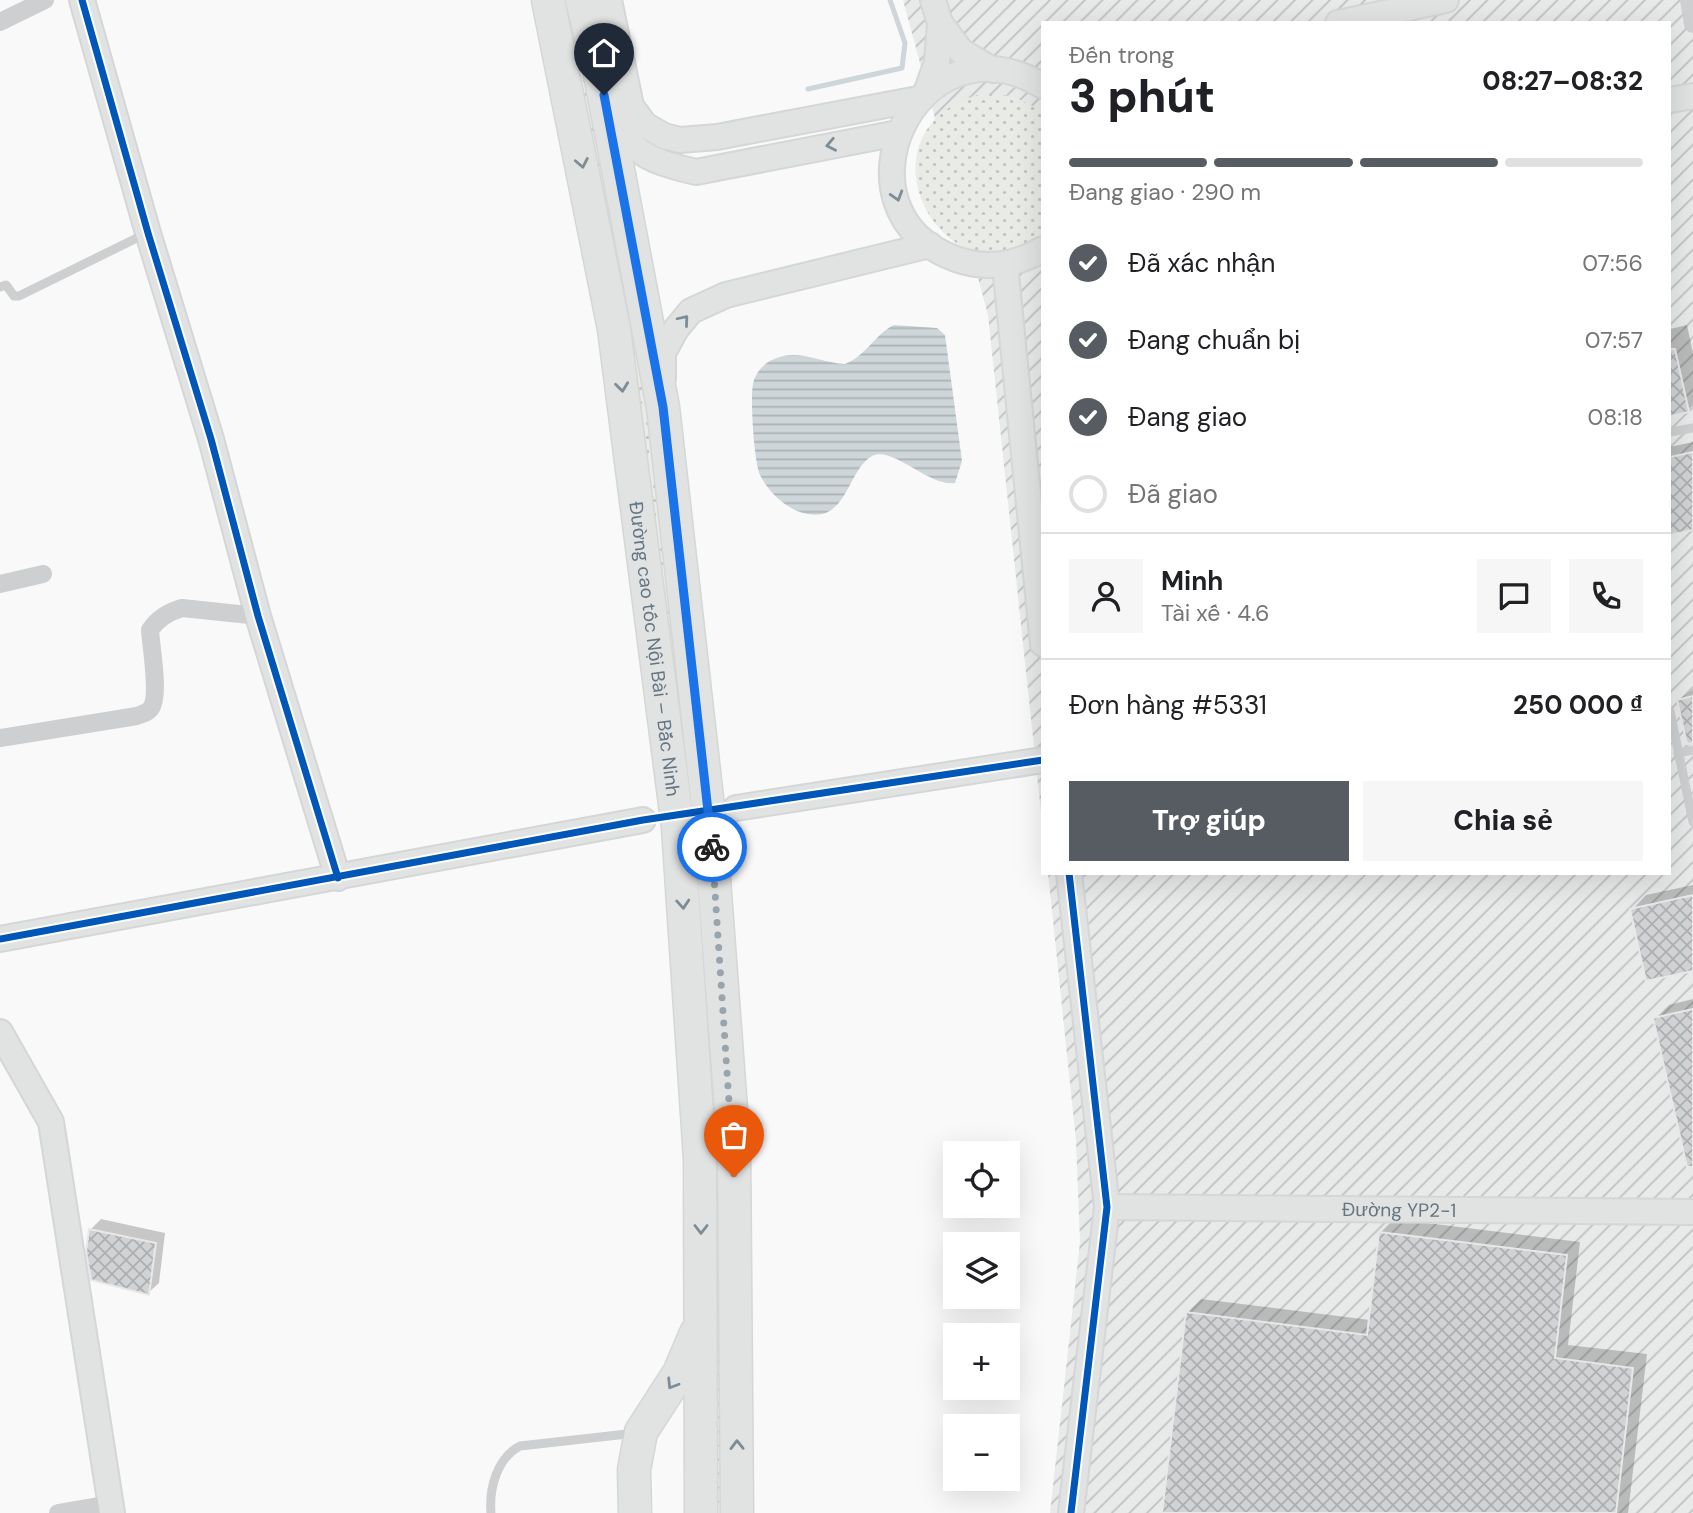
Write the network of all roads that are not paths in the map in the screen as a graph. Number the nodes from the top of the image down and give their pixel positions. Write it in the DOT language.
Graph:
graph roads {
  1 [pos="45,0"];
  2 [pos="82,0"];
  3 [pos="548,0"];
  4 [pos="582,0"];
  5 [pos="609,0"];
  6 [pos="1446,0"];
  7 [pos="1689,0"];
  8 [pos="937,11"];
  9 [pos="1347,21"];
  10 [pos="0,22"];
  11 [pos="1693,24"];
  12 [pos="599,69"];
  13 [pos="993,70"];
  14 [pos="1041,85"];
  15 [pos="922,96"];
  16 [pos="1693,96"];
  17 [pos="1671,100"];
  18 [pos="898,132"];
  19 [pos="148,233"];
  20 [pos="930,245"];
  21 [pos="1041,250"];
  22 [pos="1005,264"];
  23 [pos="0,287"];
  24 [pos="663,407"];
  25 [pos="1693,428"];
  26 [pos="1671,432"];
  27 [pos="43,574"];
  28 [pos="0,584"];
  29 [pos="258,616"];
  30 [pos="1041,623"];
  31 [pos="1671,716"];
  32 [pos="0,738"];
  33 [pos="1693,750"];
  34 [pos="1678,753"];
  35 [pos="1041,760"];
  36 [pos="736,808"];
  37 [pos="643,820"];
  38 [pos="1693,822"];
  39 [pos="1069,875"];
  40 [pos="338,878"];
  41 [pos="0,939"];
  42 [pos="0,1032"];
  43 [pos="1107,1208"];
  44 [pos="1693,1212"];
  45 [pos="701,1322"];
  46 [pos="641,1432"];
  47 [pos="111,1509"];
  48 [pos="58,1513"];
  49 [pos="491,1513"];
  50 [pos="635,1513"];
  51 [pos="701,1513"];
  52 [pos="737,1513"];
  53 [pos="1071,1513"];
  1 -- 10 [label="street"];
  2 -- 19 [label="street"];
  3 -- 45 [label="highway, Đường cao tốc Nội Bài – Bắc Ninh, one-way"];
  4 -- 12 [label="highway, Đường cao tốc Nội Bài – Bắc Ninh"];
  5 -- 15 [label="street"];
  6 -- 9 [label="street"];
  7 -- 11 [label="street"];
  8 -- 13 [label="street"];
  8 -- 15 [label="street"];
  18 -- 12 [label="street, one-way"];
  12 -- 24 [label="highway, Đường cao tốc Nội Bài – Bắc Ninh"];
  13 -- 14 [label="street"];
  13 -- 15 [label="street"];
  15 -- 18 [label="street"];
  16 -- 17 [label="street"];
  18 -- 20 [label="street, one-way"];
  19 -- 23 [label="lane"];
  19 -- 29 [label="street"];
  20 -- 22 [label="street"];
  24 -- 20 [label="street, one-way"];
  21 -- 22 [label="street"];
  22 -- 30 [label="street"];
  52 -- 24 [label="highway, Đường cao tốc Nội Bài – Bắc Ninh, one-way"];
  25 -- 26 [label="lane"];
  27 -- 28 [label="street"];
  29 -- 32 [label="street"];
  29 -- 40 [label="street"];
  31 -- 34 [label="lane"];
  33 -- 34 [label="lane"];
  34 -- 38 [label="lane"];
  35 -- 36 [label="street"];
  37 -- 40 [label="street"];
  39 -- 43 [label="street"];
  40 -- 41 [label="street"];
  42 -- 47 [label="street"];
  43 -- 44 [label="street, Đường YP2-1"];
  43 -- 53 [label="street"];
  45 -- 46 [label="highway, one-way"];
  45 -- 51 [label="highway, Đường cao tốc Nội Bài – Bắc Ninh"];
  46 -- 49 [label="lane"];
  46 -- 50 [label="highway"];
  47 -- 48 [label="street"];
}
